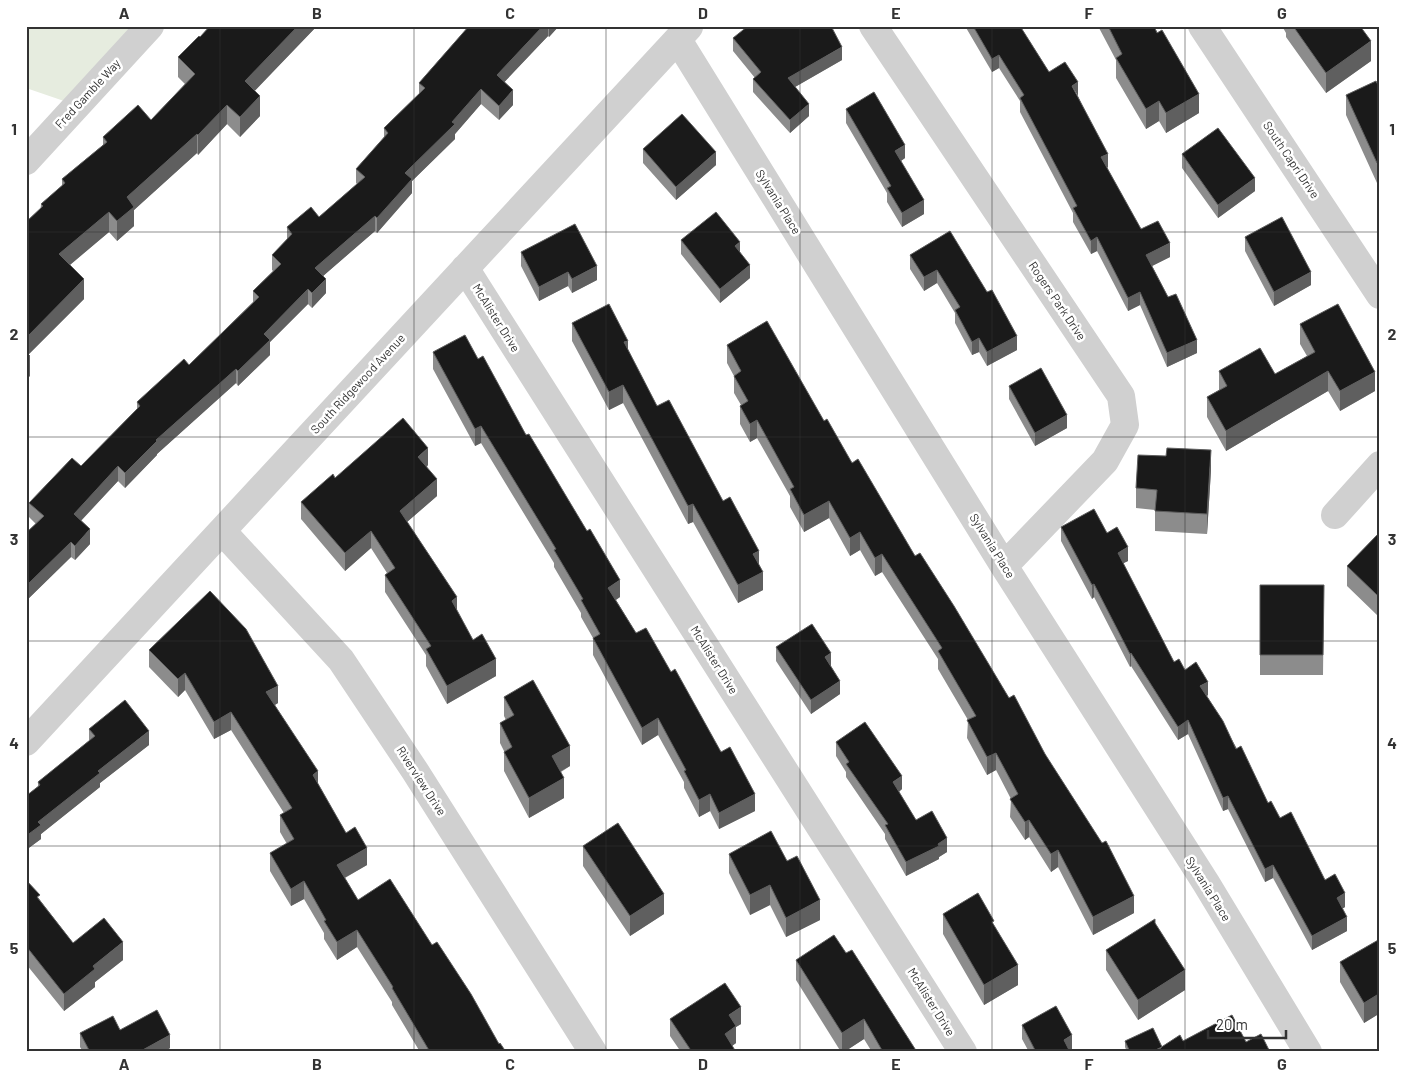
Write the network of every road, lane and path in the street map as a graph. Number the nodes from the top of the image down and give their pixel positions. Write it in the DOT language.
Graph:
graph roads {
  1 [pos="150,26"];
  2 [pos="873,26"];
  3 [pos="1202,26"];
  4 [pos="684,33"];
  5 [pos="26,161"];
  6 [pos="464,268"];
  7 [pos="1380,295"];
  8 [pos="1380,465"];
  9 [pos="1334,515"];
  10 [pos="222,531"];
  11 [pos="1004,566"];
  12 [pos="26,742"];
  13 [pos="593,1052"];
  14 [pos="963,1052"];
  15 [pos="1308,1052"];
  1 -- 5 [label="street, Fred Gamble Way"];
  2 -- 11 [label="street, Rogers Park Drive"];
  3 -- 7 [label="street, South Capri Drive"];
  4 -- 6 [label="street, South Ridgewood Avenue"];
  4 -- 11 [label="street, Sylvania Place"];
  6 -- 10 [label="street, South Ridgewood Avenue"];
  6 -- 14 [label="street, McAlister Drive"];
  8 -- 9 [label="street"];
  10 -- 12 [label="street, South Ridgewood Avenue"];
  10 -- 13 [label="street, Riverview Drive"];
  11 -- 15 [label="street, Sylvania Place"];
}
